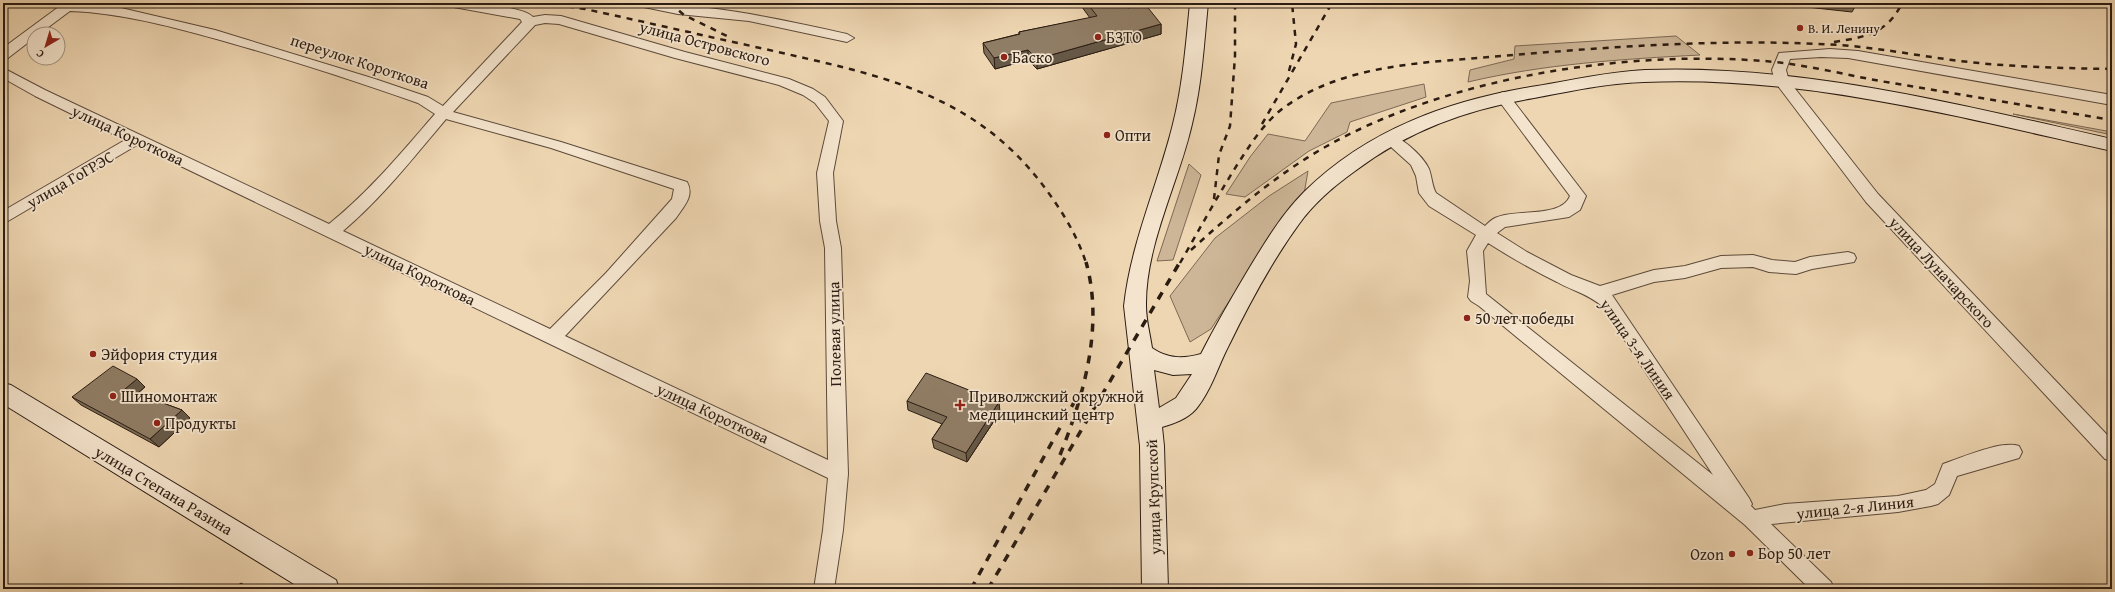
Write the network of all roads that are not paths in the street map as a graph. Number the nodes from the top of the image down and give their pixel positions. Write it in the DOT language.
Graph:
graph roads {
  1 [pos="453,3"];
  2 [pos="644,3"];
  3 [pos="1199,3"];
  4 [pos="70,5"];
  5 [pos="530,22"];
  6 [pos="847,38"];
  7 [pos="3,55"];
  8 [pos="3,72"];
  9 [pos="1782,82"];
  10 [pos="808,92"];
  11 [pos="1503,96"];
  12 [pos="2112,100"];
  13 [pos="443,114"];
  14 [pos="1388,138"];
  15 [pos="137,139"];
  16 [pos="2112,145"];
  17 [pos="3,218"];
  18 [pos="332,231"];
  19 [pos="1484,234"];
  20 [pos="1848,258"];
  21 [pos="1599,293"];
  22 [pos="552,338"];
  23 [pos="1140,352"];
  24 [pos="1208,361"];
  25 [pos="3,392"];
  26 [pos="1150,420"];
  27 [pos="2012,452"];
  28 [pos="2112,453"];
  29 [pos="838,474"];
  30 [pos="1752,519"];
  31 [pos="326,589"];
  32 [pos="824,589"];
  33 [pos="1155,589"];
  34 [pos="1824,589"];
  1 -- 5 [label="street"];
  2 -- 6 [label="street"];
  3 -- 23 [label="main road, улица Крупской"];
  4 -- 7 [label="street"];
  4 -- 13 [label="street, переулок Короткова"];
  5 -- 10 [label="street, улица Островского"];
  5 -- 13 [label="street"];
  8 -- 15 [label="street, улица Короткова"];
  9 -- 11 [label="main road"];
  9 -- 12 [label="street"];
  9 -- 16 [label="main road"];
  9 -- 28 [label="street, улица Луначарского"];
  10 -- 29 [label="street, Полевая улица"];
  11 -- 14 [label="main road"];
  11 -- 19 [label="street"];
  13 -- 18 [label="street"];
  13 -- 22 [label="street, переулок Короткова"];
  14 -- 19 [label="street"];
  14 -- 24 [label="main road"];
  15 -- 17 [label="street, улица ГоГРЭС"];
  15 -- 18 [label="street, улица Короткова"];
  18 -- 22 [label="street, улица Короткова"];
  19 -- 21 [label="street"];
  19 -- 30 [label="street, улица 3-я Линия"];
  20 -- 21 [label="street, улица 3-я Линия"];
  21 -- 30 [label="street, улица 3-я Линия"];
  22 -- 29 [label="street, улица Короткова"];
  23 -- 24 [label="main road"];
  23 -- 26 [label="main road, улица Крупской"];
  24 -- 26 [label="main road"];
  25 -- 31 [label="main road, улица Степана Разина"];
  26 -- 33 [label="main road, улица Крупской"];
  27 -- 30 [label="street, улица 2-я Линия"];
  29 -- 32 [label="street, Полевая улица"];
  30 -- 34 [label="street, улица 3-я Линия"];
}
